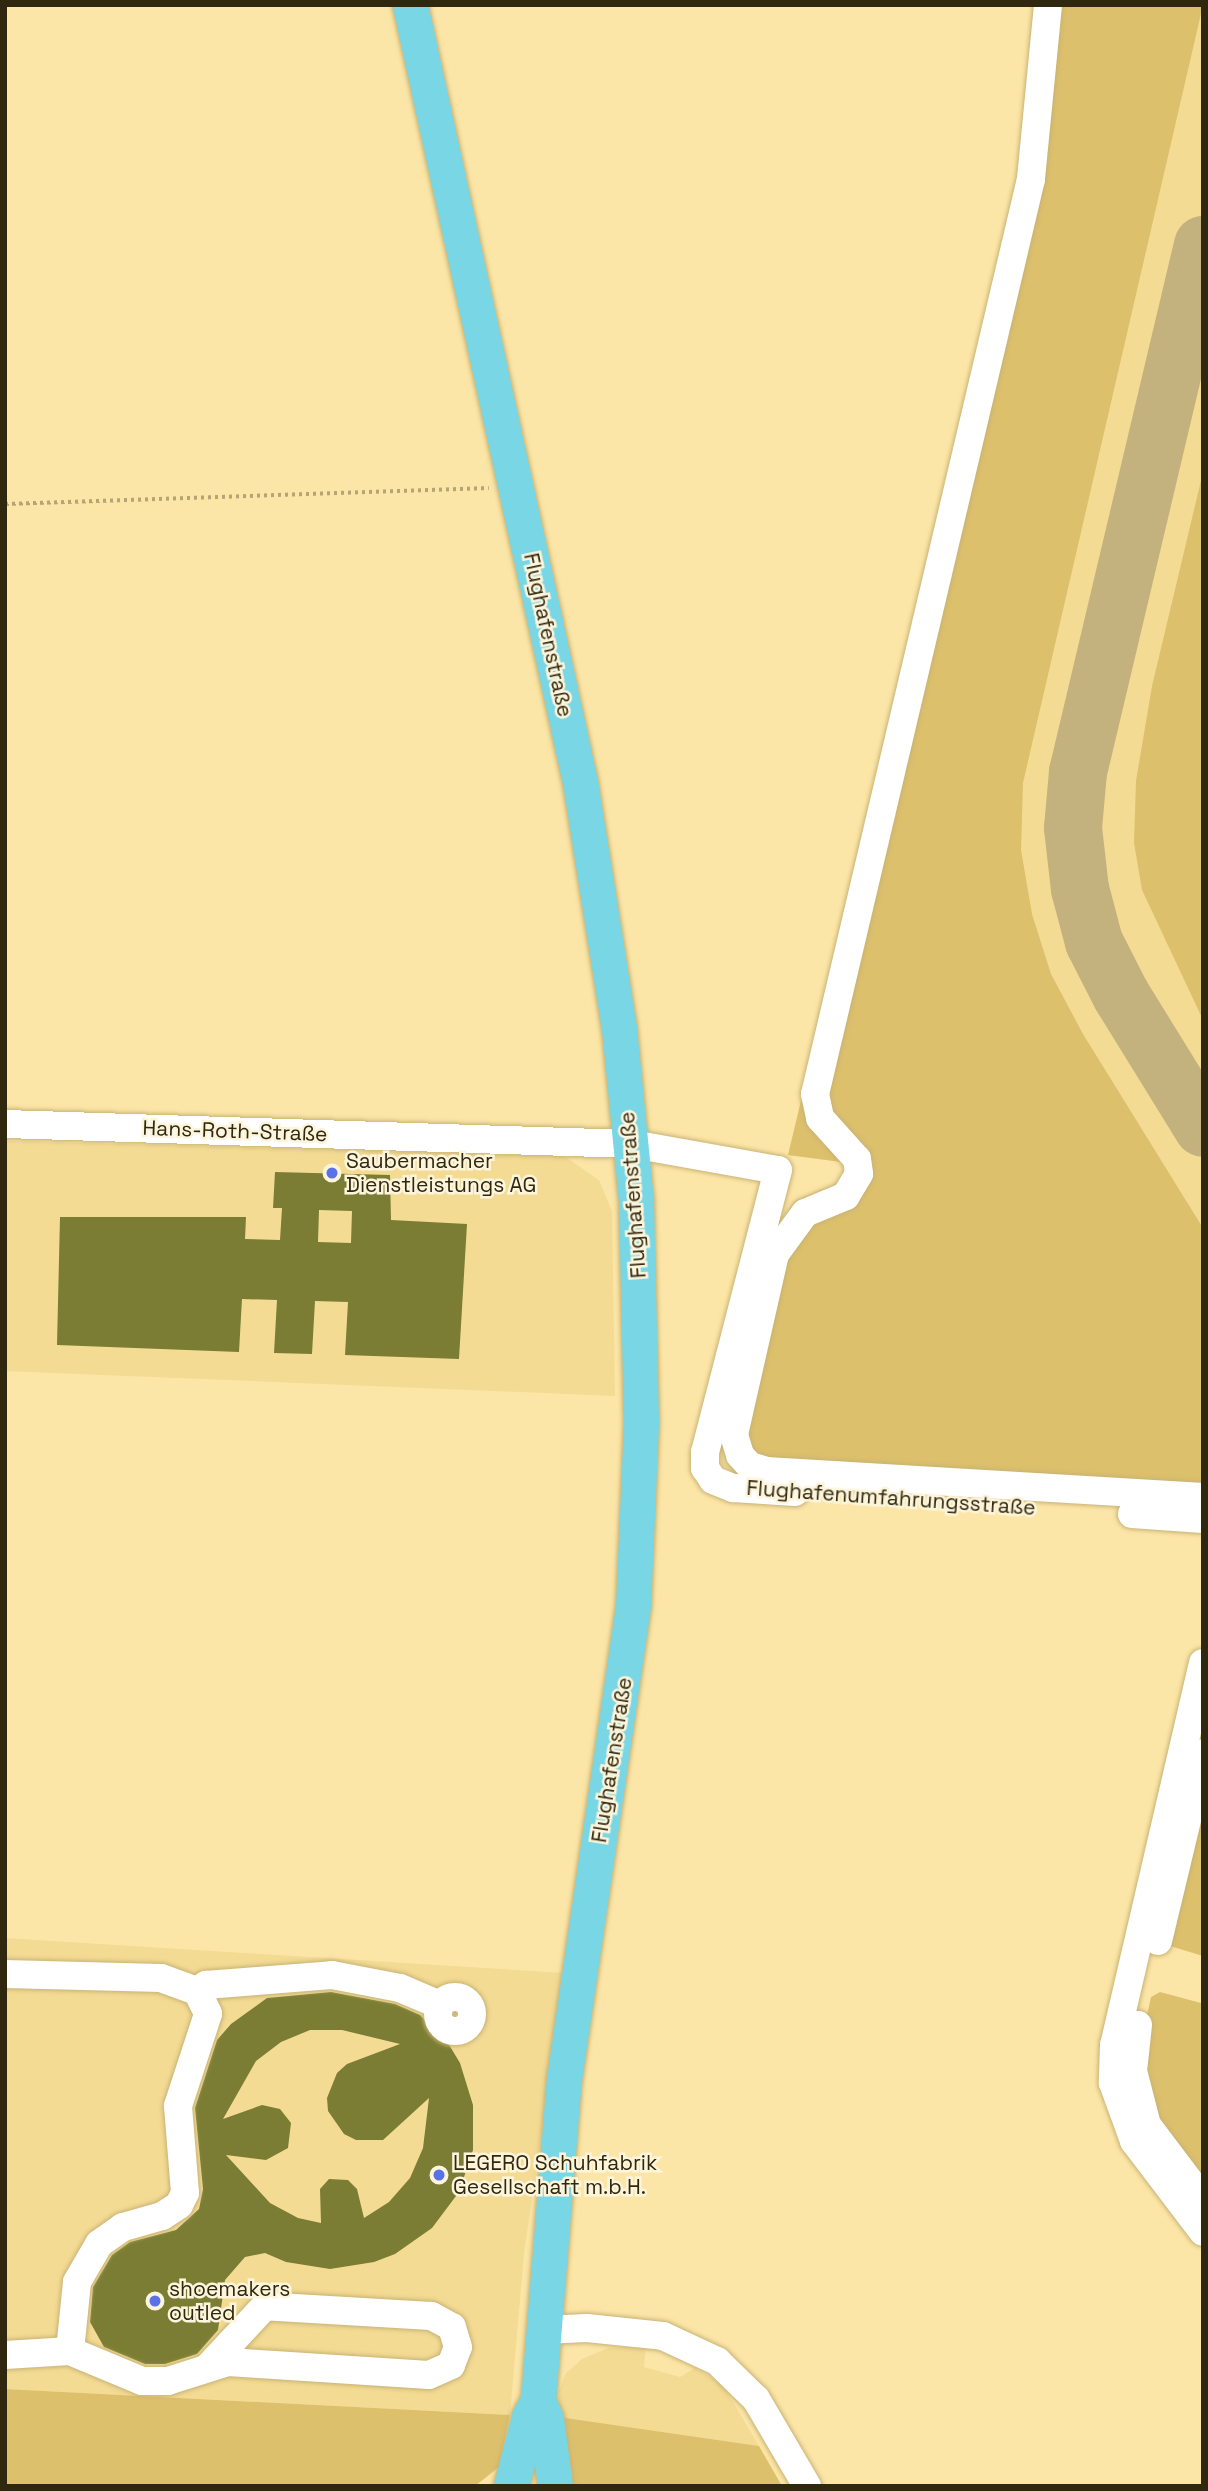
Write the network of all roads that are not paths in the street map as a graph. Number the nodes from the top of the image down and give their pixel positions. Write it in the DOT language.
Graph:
graph roads {
  1 [pos="410,5"];
  2 [pos="1048,5"];
  3 [pos="5,1124"];
  4 [pos="632,1144"];
  5 [pos="1203,1497"];
  6 [pos="1203,1519"];
  7 [pos="1203,1663"];
  8 [pos="1203,1753"];
  9 [pos="5,1974"];
  10 [pos="197,1991"];
  11 [pos="440,2005"];
  12 [pos="1203,2199"];
  13 [pos="1203,2232"];
  14 [pos="543,2330"];
  15 [pos="70,2351"];
  16 [pos="5,2355"];
  17 [pos="210,2365"];
  18 [pos="538,2400"];
  19 [pos="511,2486"];
  20 [pos="520,2486"];
  21 [pos="536,2486"];
  22 [pos="555,2486"];
  23 [pos="807,2486"];
  1 -- 4 [label="main road, Flughafenstraße"];
  2 -- 5 [label="street"];
  3 -- 4 [label="street, Hans-Roth-Straße"];
  4 -- 6 [label="street, Flughafenumfahrungsstraße"];
  4 -- 14 [label="main road, Flughafenstraße"];
  7 -- 13 [label="street"];
  8 -- 12 [label="street"];
  9 -- 10 [label="street"];
  10 -- 11 [label="street"];
  10 -- 15 [label="street"];
  14 -- 18 [label="main road, Flughafenstraße"];
  14 -- 23 [label="street"];
  15 -- 16 [label="street"];
  15 -- 17 [label="street"];
  17 -- 17 [label="street"];
  18 -- 19 [label="main road, Flughafenstraße"];
  18 -- 22 [label="main road, Flughafenstraße"];
  20 -- 21 [label="main road"];
}
